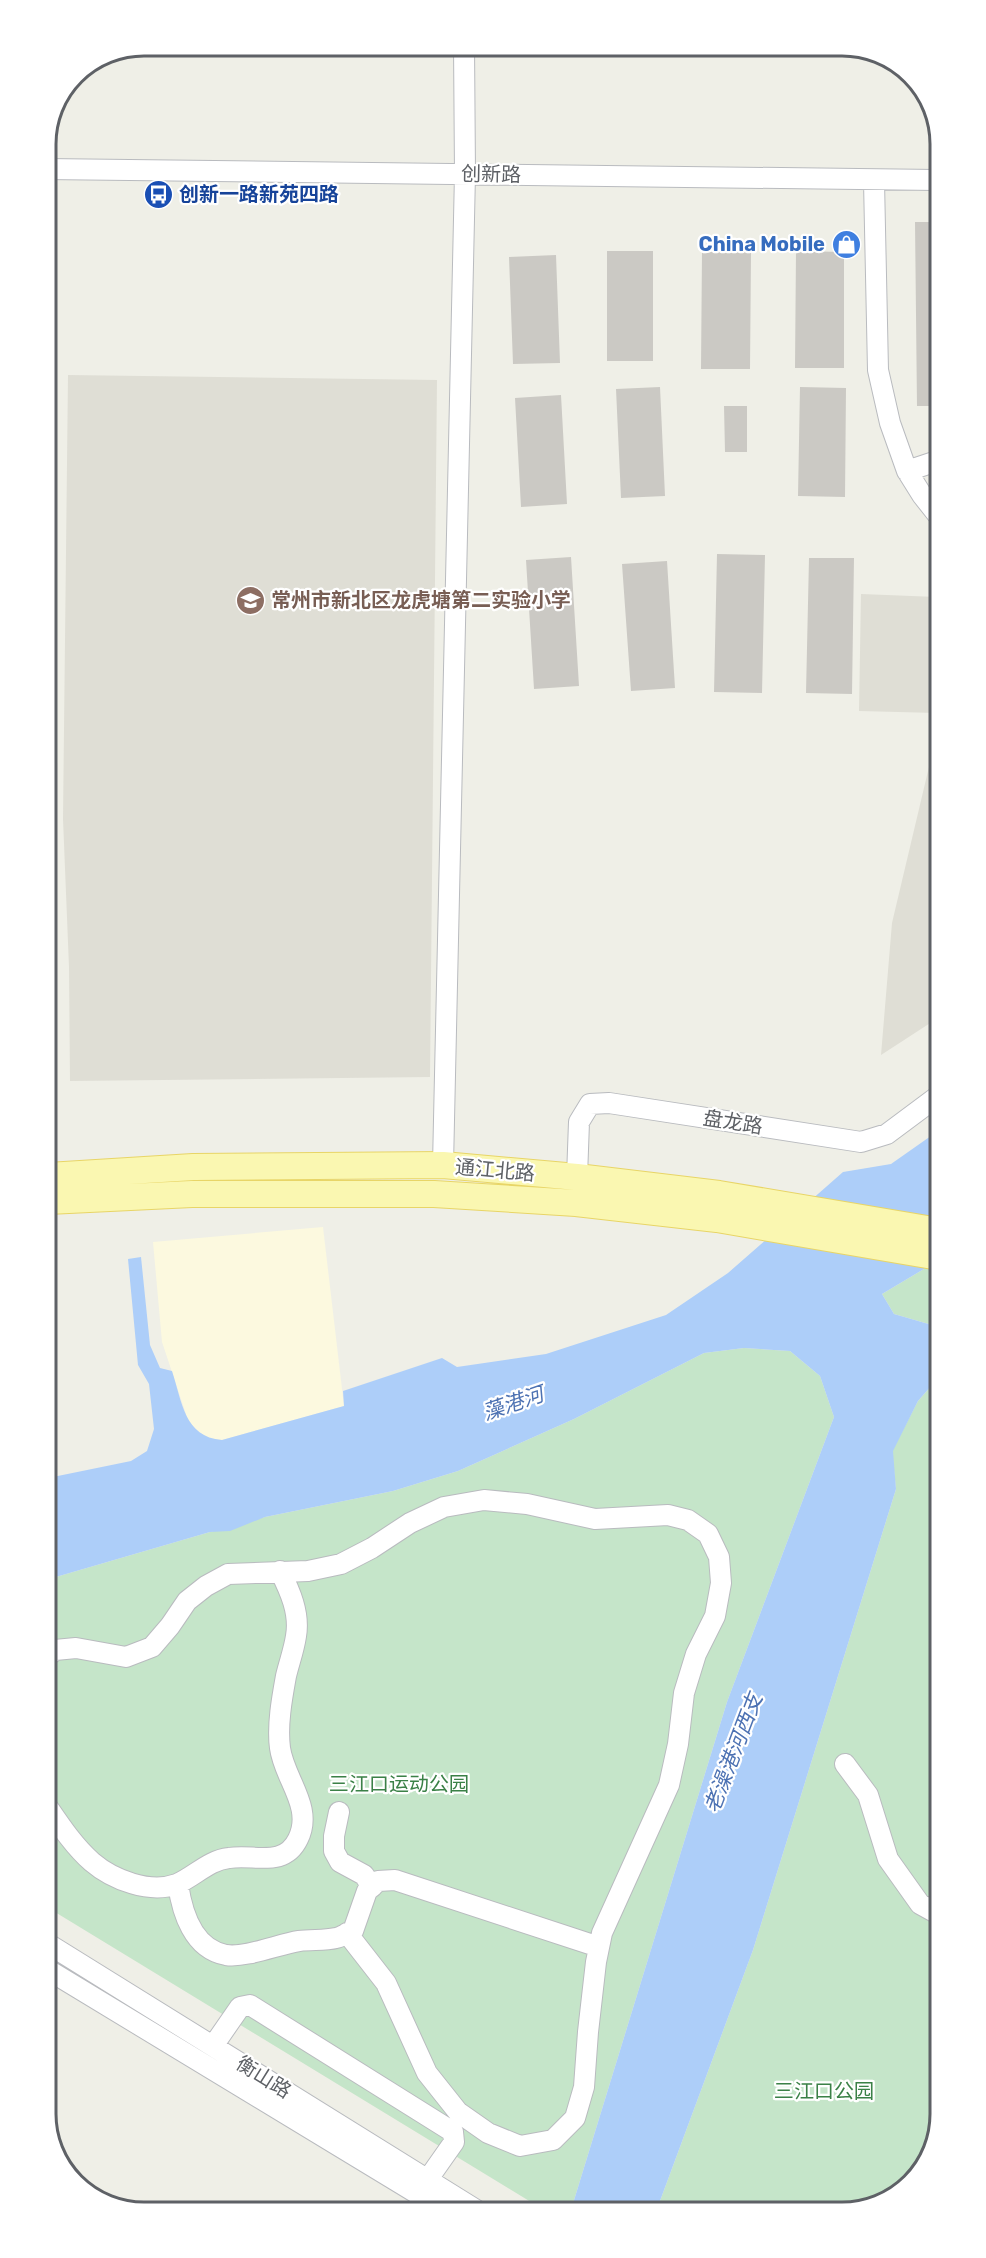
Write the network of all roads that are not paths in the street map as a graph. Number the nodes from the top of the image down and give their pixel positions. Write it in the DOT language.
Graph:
graph roads {
  1 [pos="464,56"];
  2 [pos="56,169"];
  3 [pos="465,174"];
  4 [pos="930,180"];
  5 [pos="874,181"];
  6 [pos="930,463"];
  7 [pos="907,471"];
  8 [pos="930,504"];
  9 [pos="930,1102"];
  10 [pos="443,1165"];
  11 [pos="56,1176"];
  12 [pos="577,1177"];
  13 [pos="56,1201"];
  14 [pos="930,1230"];
  15 [pos="930,1255"];
  16 [pos="280,1571"];
  17 [pos="56,1650"];
  18 [pos="844,1764"];
  19 [pos="339,1812"];
  20 [pos="56,1819"];
  21 [pos="178,1884"];
  22 [pos="372,1887"];
  23 [pos="930,1910"];
  24 [pos="347,1933"];
  25 [pos="596,1946"];
  26 [pos="56,1949"];
  27 [pos="56,1975"];
  28 [pos="213,2046"];
  29 [pos="468,2119"];
  30 [pos="454,2142"];
  31 [pos="428,2179"];
  32 [pos="431,2202"];
  33 [pos="464,2202"];
  1 -- 3 [label="street"];
  2 -- 3 [label="street, 创新路"];
  3 -- 5 [label="street, 创新路"];
  3 -- 10 [label="street"];
  4 -- 5 [label="street, 创新路"];
  5 -- 7 [label="street"];
  6 -- 7 [label="street"];
  7 -- 8 [label="street"];
  9 -- 12 [label="street, 盘龙路"];
  10 -- 11 [label="main road, 通江北路"];
  10 -- 12 [label="main road, 通江北路"];
  12 -- 14 [label="main road, 通江北路"];
  13 -- 15 [label="main road, 通江北路"];
  16 -- 17 [label="street"];
  16 -- 21 [label="street"];
  16 -- 29 [label="street"];
  18 -- 23 [label="street"];
  19 -- 22 [label="street"];
  20 -- 21 [label="street"];
  21 -- 24 [label="street"];
  22 -- 24 [label="street"];
  22 -- 25 [label="street"];
  24 -- 29 [label="street"];
  26 -- 28 [label="street, 衡山路"];
  27 -- 32 [label="street, 衡山路"];
  28 -- 30 [label="street"];
  28 -- 31 [label="street, 衡山路"];
  29 -- 30 [label="street"];
  30 -- 31 [label="street"];
  31 -- 33 [label="street, 衡山路"];
}
